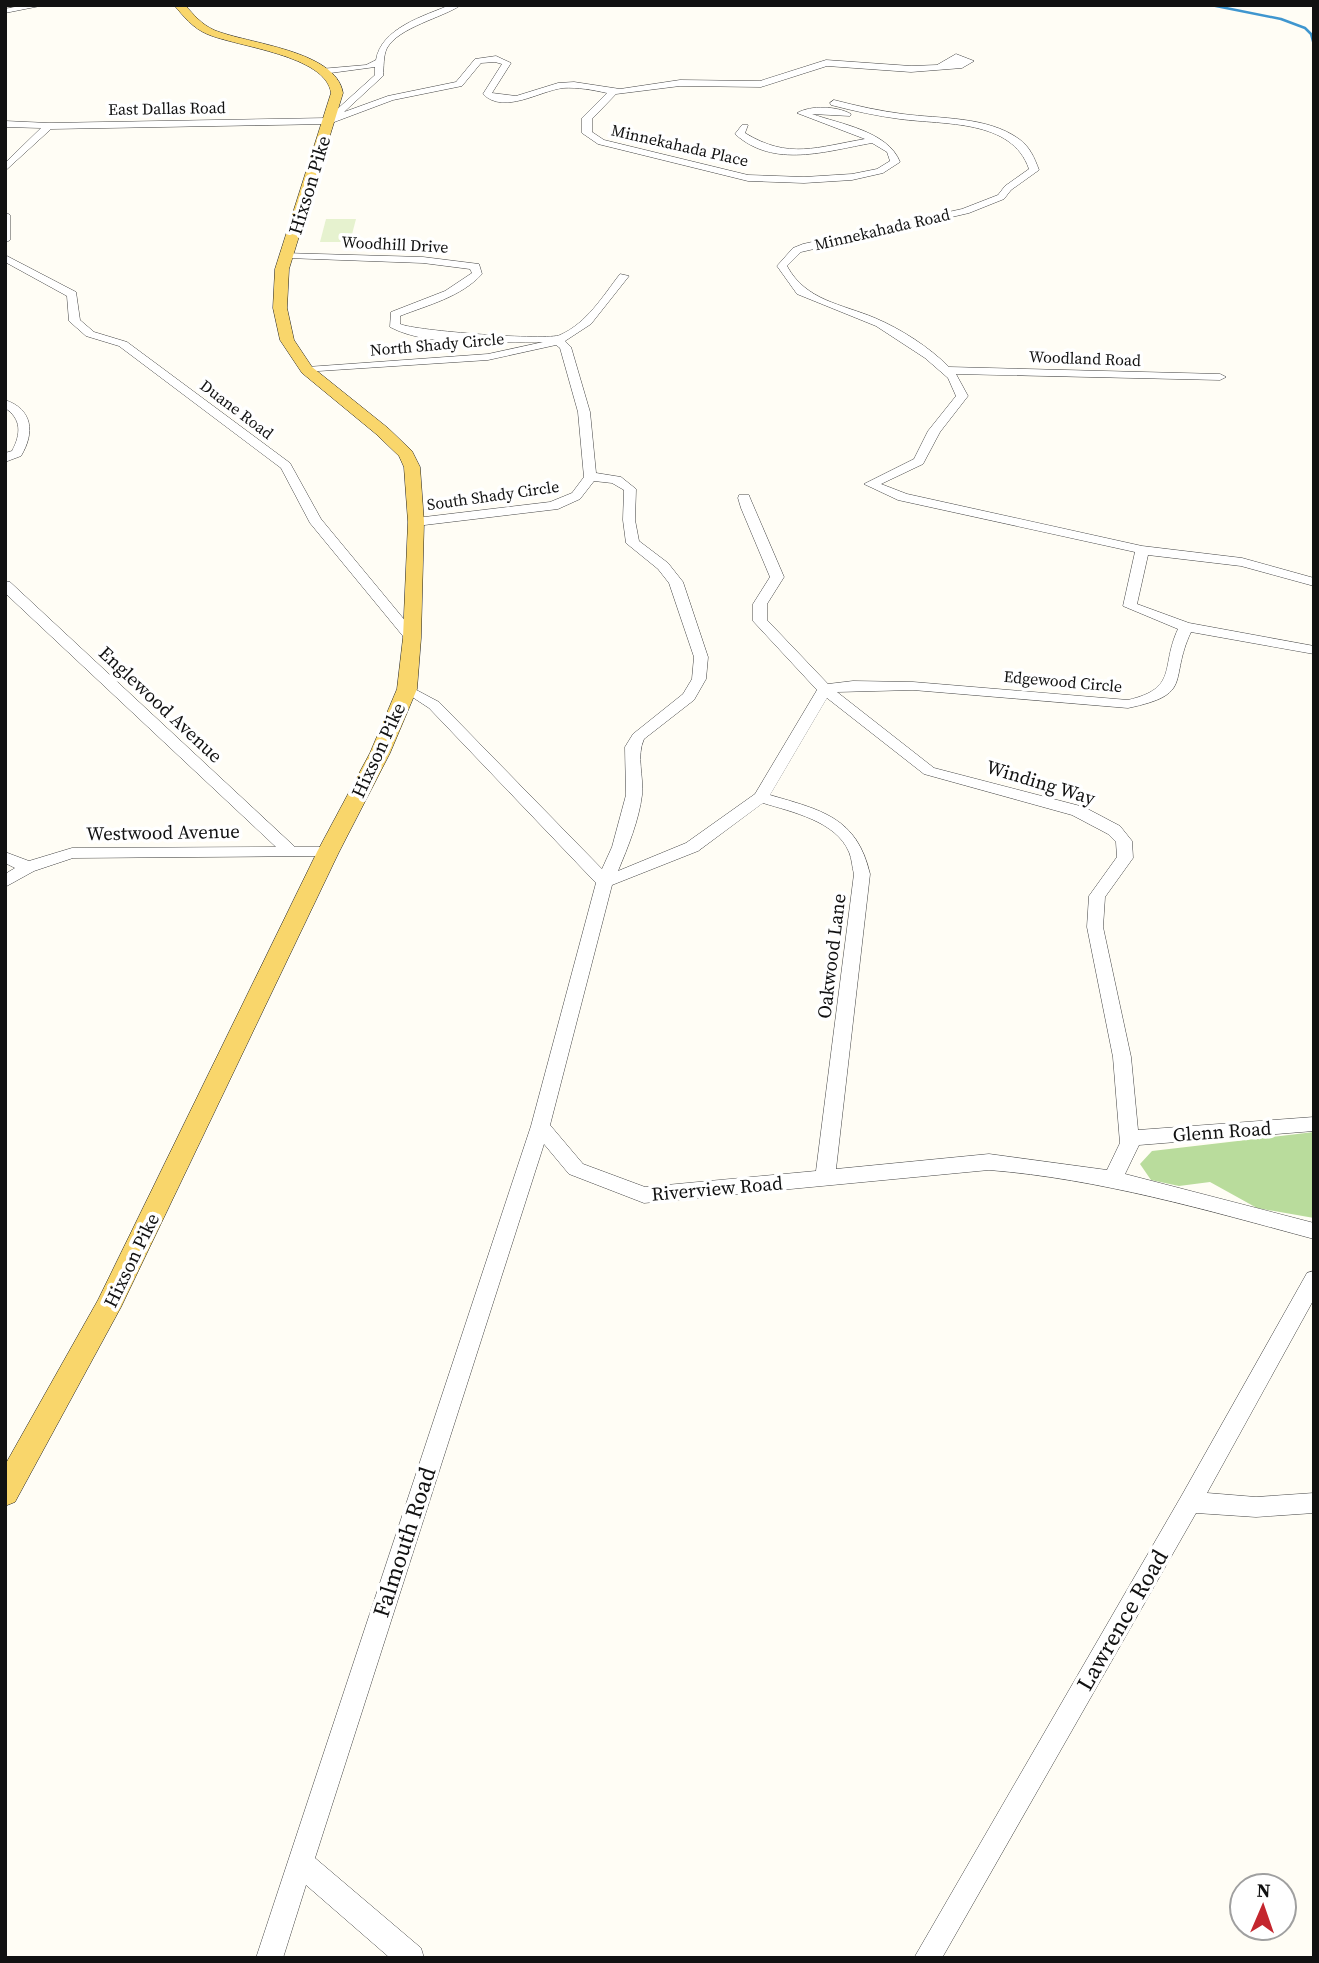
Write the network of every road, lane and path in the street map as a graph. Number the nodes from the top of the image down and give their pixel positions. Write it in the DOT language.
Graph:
graph roads {
  1 [pos="41,5"];
  2 [pos="179,5"];
  3 [pos="457,5"];
  4 [pos="5,11"];
  5 [pos="380,61"];
  6 [pos="944,65"];
  7 [pos="323,71"];
  8 [pos="614,91"];
  9 [pos="834,103"];
  10 [pos="328,121"];
  11 [pos="948,122"];
  12 [pos="5,124"];
  13 [pos="50,126"];
  14 [pos="745,127"];
  15 [pos="873,140"];
  16 [pos="5,168"];
  17 [pos="5,215"];
  18 [pos="6,232"];
  19 [pos="5,240"];
  20 [pos="287,255"];
  21 [pos="5,258"];
  22 [pos="624,276"];
  23 [pos="558,341"];
  24 [pos="307,370"];
  25 [pos="949,370"];
  26 [pos="1220,377"];
  27 [pos="5,403"];
  28 [pos="5,458"];
  29 [pos="590,477"];
  30 [pos="744,498"];
  31 [pos="416,522"];
  32 [pos="1142,550"];
  33 [pos="1314,582"];
  34 [pos="5,585"];
  35 [pos="1186,627"];
  36 [pos="412,638"];
  37 [pos="1314,650"];
  38 [pos="407,689"];
  39 [pos="825,689"];
  40 [pos="761,797"];
  41 [pos="290,851"];
  42 [pos="328,852"];
  43 [pos="5,857"];
  44 [pos="28,867"];
  45 [pos="5,882"];
  46 [pos="605,882"];
  47 [pos="1314,1124"];
  48 [pos="540,1126"];
  49 [pos="1129,1138"];
  50 [pos="825,1179"];
  51 [pos="1113,1179"];
  52 [pos="1314,1231"];
  53 [pos="1314,1279"];
  54 [pos="5,1493"];
  55 [pos="1190,1502"];
  56 [pos="1314,1503"];
  57 [pos="300,1863"];
  58 [pos="269,1958"];
  59 [pos="411,1958"];
  60 [pos="927,1958"];
  1 -- 4 [label="street"];
  2 -- 7 [label="main road"];
  3 -- 5 [label="street"];
  5 -- 7 [label="street"];
  5 -- 10 [label="street"];
  6 -- 8 [label="street, Minnekahada Place"];
  7 -- 10 [label="main road, Hixson Pike"];
  8 -- 10 [label="street, Minnekahada Place"];
  8 -- 15 [label="street, Minnekahada Place"];
  9 -- 11 [label="street, Minnekahada Road"];
  10 -- 13 [label="street, East Dallas Road"];
  10 -- 20 [label="main road, Hixson Pike"];
  11 -- 15 [label="street, Minnekahada Place"];
  11 -- 25 [label="street, Minnekahada Road"];
  12 -- 13 [label="street, East Dallas Road"];
  13 -- 16 [label="street"];
  14 -- 15 [label="street"];
  17 -- 18 [label="street"];
  18 -- 19 [label="street"];
  20 -- 23 [label="street, Woodhill Drive"];
  20 -- 24 [label="main road, Hixson Pike"];
  21 -- 36 [label="street, Duane Road"];
  22 -- 23 [label="street, North Shady Circle"];
  23 -- 24 [label="street, North Shady Circle"];
  23 -- 29 [label="street"];
  24 -- 31 [label="main road, Hixson Pike"];
  25 -- 26 [label="street, Woodland Road"];
  25 -- 32 [label="street"];
  27 -- 28 [label="street"];
  29 -- 31 [label="street, South Shady Circle"];
  29 -- 46 [label="street"];
  30 -- 39 [label="street"];
  31 -- 36 [label="main road, Hixson Pike"];
  32 -- 33 [label="street"];
  32 -- 35 [label="street"];
  34 -- 41 [label="street, Englewood Avenue"];
  35 -- 37 [label="street"];
  35 -- 39 [label="street, Edgewood Circle"];
  36 -- 38 [label="main road, Hixson Pike"];
  38 -- 42 [label="main road, Hixson Pike"];
  38 -- 46 [label="street"];
  39 -- 40 [label="street"];
  39 -- 49 [label="street, Winding Way"];
  40 -- 46 [label="street"];
  40 -- 50 [label="street, Oakwood Lane"];
  41 -- 42 [label="street, Westwood Avenue"];
  41 -- 44 [label="street, Westwood Avenue"];
  42 -- 54 [label="main road, Hixson Pike"];
  43 -- 44 [label="street"];
  44 -- 45 [label="street, Westwood Avenue"];
  46 -- 48 [label="street"];
  47 -- 49 [label="street, Glenn Road"];
  48 -- 50 [label="street, Riverview Road"];
  48 -- 57 [label="street, Falmouth Road"];
  49 -- 51 [label="street, Winding Way"];
  50 -- 51 [label="street, Riverview Road"];
  51 -- 52 [label="street, Riverview Road"];
  53 -- 55 [label="street, Lawrence Road"];
  55 -- 56 [label="street"];
  55 -- 60 [label="street, Lawrence Road"];
  57 -- 58 [label="street, Falmouth Road"];
  57 -- 59 [label="street"];
}
